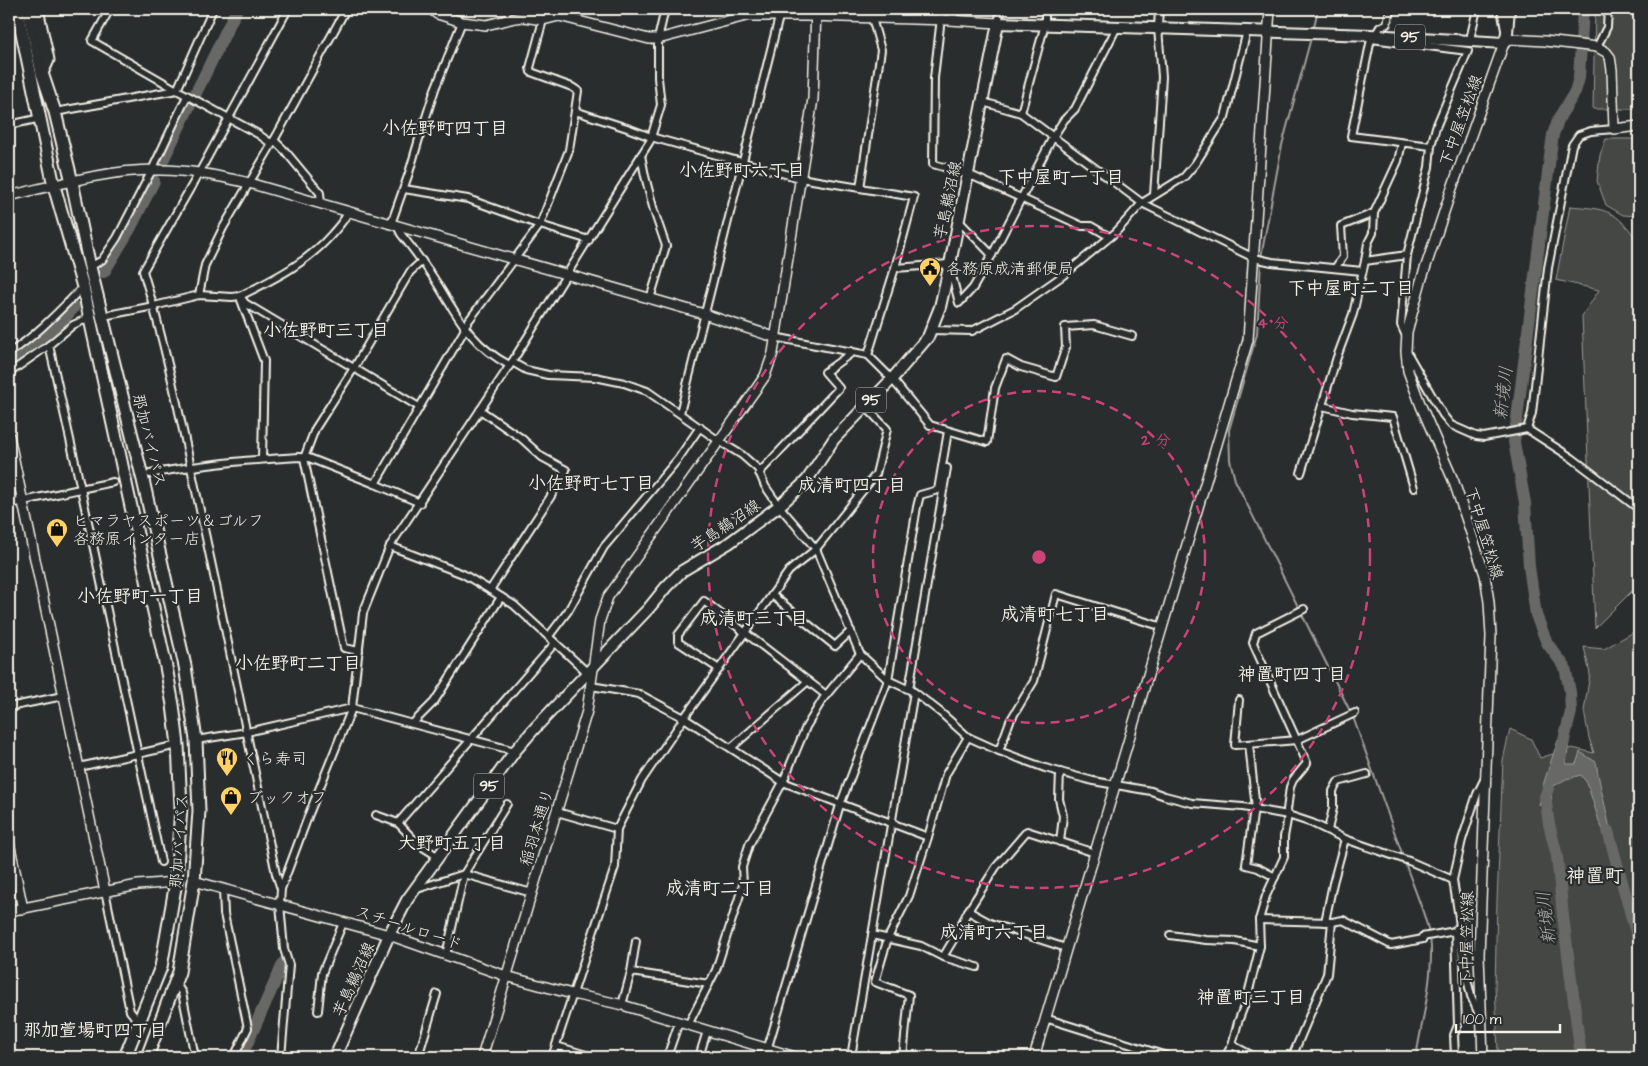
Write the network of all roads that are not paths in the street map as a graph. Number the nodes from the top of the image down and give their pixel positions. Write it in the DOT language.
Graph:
graph roads {
  1 [pos="11,9"];
  2 [pos="17,9"];
  3 [pos="28,9"];
  4 [pos="37,9"];
  5 [pos="110,9"];
  6 [pos="213,9"];
  7 [pos="288,9"];
  8 [pos="346,9"];
  9 [pos="430,9"];
  10 [pos="665,9"];
  11 [pos="942,9"];
  12 [pos="958,9"];
  13 [pos="1001,9"];
  14 [pos="1045,9"];
  15 [pos="1159,9"];
  16 [pos="1270,9"];
  17 [pos="1390,9"];
  18 [pos="1477,9"];
  19 [pos="1501,9"];
  20 [pos="1509,9"];
  21 [pos="1608,9"];
  22 [pos="781,12"];
  23 [pos="560,13"];
  24 [pos="815,13"];
  25 [pos="872,18"];
  26 [pos="543,20"];
  27 [pos="945,20"];
  28 [pos="462,22"];
  29 [pos="998,23"];
  30 [pos="1045,24"];
  31 [pos="1118,27"];
  32 [pos="1158,28"];
  33 [pos="1247,31"];
  34 [pos="1269,32"];
  35 [pos="1471,35"];
  36 [pos="1372,36"];
  37 [pos="1505,38"];
  38 [pos="658,39"];
  39 [pos="1597,48"];
  40 [pos="42,73"];
  41 [pos="177,90"];
  42 [pos="191,98"];
  43 [pos="983,102"];
  44 [pos="38,106"];
  45 [pos="575,111"];
  46 [pos="55,112"];
  47 [pos="1021,113"];
  48 [pos="41,118"];
  49 [pos="228,118"];
  50 [pos="9,125"];
  51 [pos="1639,126"];
  52 [pos="1614,129"];
  53 [pos="651,137"];
  54 [pos="1053,137"];
  55 [pos="273,142"];
  56 [pos="1402,143"];
  57 [pos="1432,146"];
  58 [pos="641,155"];
  59 [pos="742,163"];
  60 [pos="152,170"];
  61 [pos="199,172"];
  62 [pos="968,174"];
  63 [pos="800,178"];
  64 [pos="72,182"];
  65 [pos="250,183"];
  66 [pos="54,186"];
  67 [pos="860,188"];
  68 [pos="404,189"];
  69 [pos="1154,195"];
  70 [pos="9,196"];
  71 [pos="1022,198"];
  72 [pos="1142,203"];
  73 [pos="321,204"];
  74 [pos="348,212"];
  75 [pos="1374,213"];
  76 [pos="958,220"];
  77 [pos="394,225"];
  78 [pos="540,225"];
  79 [pos="1110,237"];
  80 [pos="589,240"];
  81 [pos="1407,255"];
  82 [pos="992,256"];
  83 [pos="1254,258"];
  84 [pos="513,260"];
  85 [pos="422,261"];
  86 [pos="1365,261"];
  87 [pos="949,264"];
  88 [pos="90,267"];
  89 [pos="895,268"];
  90 [pos="1335,268"];
  91 [pos="1362,271"];
  92 [pos="566,276"];
  93 [pos="83,287"];
  94 [pos="199,296"];
  95 [pos="240,296"];
  96 [pos="650,299"];
  97 [pos="154,306"];
  98 [pos="704,314"];
  99 [pos="103,316"];
  100 [pos="89,318"];
  101 [pos="465,328"];
  102 [pos="932,330"];
  103 [pos="1132,336"];
  104 [pos="774,337"];
  105 [pos="1406,337"];
  106 [pos="49,345"];
  107 [pos="851,351"];
  108 [pos="1406,351"];
  109 [pos="9,353"];
  110 [pos="868,355"];
  111 [pos="511,363"];
  112 [pos="354,368"];
  113 [pos="9,374"];
  114 [pos="892,379"];
  115 [pos="865,406"];
  116 [pos="1322,406"];
  117 [pos="419,407"];
  118 [pos="480,410"];
  119 [pos="680,413"];
  120 [pos="700,427"];
  121 [pos="1527,430"];
  122 [pos="948,431"];
  123 [pos="9,436"];
  124 [pos="720,441"];
  125 [pos="304,458"];
  126 [pos="262,459"];
  127 [pos="191,466"];
  128 [pos="942,468"];
  129 [pos="759,472"];
  130 [pos="1301,473"];
  131 [pos="150,474"];
  132 [pos="113,482"];
  133 [pos="376,484"];
  134 [pos="1414,488"];
  135 [pos="81,489"];
  136 [pos="22,501"];
  137 [pos="420,503"];
  138 [pos="9,504"];
  139 [pos="780,506"];
  140 [pos="1639,508"];
  141 [pos="390,546"];
  142 [pos="816,549"];
  143 [pos="490,590"];
  144 [pos="772,595"];
  145 [pos="501,597"];
  146 [pos="1301,610"];
  147 [pos="1163,627"];
  148 [pos="850,631"];
  149 [pos="745,632"];
  150 [pos="549,636"];
  151 [pos="555,643"];
  152 [pos="358,651"];
  153 [pos="860,654"];
  154 [pos="719,669"];
  155 [pos="591,670"];
  156 [pos="888,680"];
  157 [pos="580,681"];
  158 [pos="808,681"];
  159 [pos="591,686"];
  160 [pos="911,691"];
  161 [pos="826,695"];
  162 [pos="64,696"];
  163 [pos="1239,700"];
  164 [pos="9,707"];
  165 [pos="352,708"];
  166 [pos="1352,714"];
  167 [pos="684,718"];
  168 [pos="413,723"];
  169 [pos="247,732"];
  170 [pos="968,736"];
  171 [pos="472,739"];
  172 [pos="196,740"];
  173 [pos="1297,740"];
  174 [pos="1249,744"];
  175 [pos="178,745"];
  176 [pos="731,748"];
  177 [pos="515,751"];
  178 [pos="999,751"];
  179 [pos="139,753"];
  180 [pos="79,767"];
  181 [pos="1060,772"];
  182 [pos="1367,774"];
  183 [pos="1485,777"];
  184 [pos="783,782"];
  185 [pos="1115,784"];
  186 [pos="507,804"];
  187 [pos="840,805"];
  188 [pos="1255,809"];
  189 [pos="557,812"];
  190 [pos="1288,815"];
  191 [pos="376,816"];
  192 [pos="398,823"];
  193 [pos="891,823"];
  194 [pos="617,829"];
  195 [pos="1328,830"];
  196 [pos="928,837"];
  197 [pos="1345,839"];
  198 [pos="9,842"];
  199 [pos="1060,842"];
  200 [pos="1094,853"];
  201 [pos="438,856"];
  202 [pos="161,862"];
  203 [pos="464,874"];
  204 [pos="1275,877"];
  205 [pos="1453,880"];
  206 [pos="194,881"];
  207 [pos="176,882"];
  208 [pos="223,889"];
  209 [pos="281,889"];
  210 [pos="413,890"];
  211 [pos="105,891"];
  212 [pos="532,893"];
  213 [pos="280,904"];
  214 [pos="23,909"];
  215 [pos="968,911"];
  216 [pos="9,912"];
  217 [pos="1459,918"];
  218 [pos="1260,920"];
  219 [pos="1328,922"];
  220 [pos="343,923"];
  221 [pos="1455,931"];
  222 [pos="389,935"];
  223 [pos="872,935"];
  224 [pos="1170,935"];
  225 [pos="888,938"];
  226 [pos="636,941"];
  227 [pos="1260,946"];
  228 [pos="1066,948"];
  229 [pos="446,955"];
  230 [pos="942,956"];
  231 [pos="977,967"];
  232 [pos="631,972"];
  233 [pos="506,976"];
  234 [pos="175,982"];
  235 [pos="709,984"];
  236 [pos="438,994"];
  237 [pos="572,994"];
  238 [pos="622,1005"];
  239 [pos="318,1011"];
  240 [pos="1045,1018"];
  241 [pos="1481,1021"];
  242 [pos="139,1022"];
  243 [pos="678,1022"];
  244 [pos="688,1025"];
  245 [pos="707,1031"];
  246 [pos="1232,1045"];
  247 [pos="556,1046"];
  248 [pos="767,1053"];
  249 [pos="125,1057"];
  250 [pos="147,1057"];
  251 [pos="195,1057"];
  252 [pos="234,1057"];
  253 [pos="281,1057"];
  254 [pos="335,1057"];
  255 [pos="418,1057"];
  256 [pos="482,1057"];
  257 [pos="552,1057"];
  258 [pos="593,1057"];
  259 [pos="668,1057"];
  260 [pos="700,1057"];
  261 [pos="795,1057"];
  262 [pos="853,1057"];
  263 [pos="903,1057"];
  264 [pos="1034,1057"];
  265 [pos="1170,1057"];
  266 [pos="1225,1057"];
  267 [pos="1255,1057"];
  268 [pos="1292,1057"];
  269 [pos="1455,1057"];
  270 [pos="1483,1057"];
  1 -- 44 [label="highway"];
  2 -- 44 [label="highway, 那加バイパス"];
  3 -- 40 [label="highway, 那加バイパス"];
  4 -- 40 [label="highway"];
  5 -- 41 [label="street"];
  6 -- 41 [label="street"];
  7 -- 49 [label="street"];
  8 -- 55 [label="street"];
  9 -- 28 [label="street"];
  10 -- 38 [label="street"];
  11 -- 27 [label="street"];
  12 -- 27 [label="street"];
  13 -- 29 [label="street"];
  14 -- 30 [label="street"];
  15 -- 32 [label="street"];
  16 -- 34 [label="street"];
  17 -- 36 [label="street"];
  18 -- 35 [label="street"];
  19 -- 37 [label="street"];
  20 -- 37 [label="main road"];
  21 -- 39 [label="street"];
  22 -- 24 [label="street"];
  22 -- 38 [label="street"];
  22 -- 59 [label="street"];
  23 -- 26 [label="street"];
  23 -- 38 [label="street"];
  24 -- 25 [label="street"];
  24 -- 63 [label="street, 稲羽本通り"];
  25 -- 27 [label="street"];
  25 -- 67 [label="street"];
  26 -- 28 [label="street"];
  26 -- 45 [label="street"];
  27 -- 29 [label="street"];
  27 -- 62 [label="street"];
  28 -- 68 [label="street"];
  29 -- 30 [label="main road, 95"];
  29 -- 43 [label="main road, 芋島鵜沼線 / 95"];
  30 -- 31 [label="main road, 95"];
  30 -- 47 [label="street"];
  31 -- 32 [label="main road, 95"];
  31 -- 54 [label="street"];
  32 -- 33 [label="main road, 95"];
  32 -- 69 [label="street"];
  33 -- 34 [label="main road, 95"];
  33 -- 69 [label="street"];
  34 -- 36 [label="main road, 95"];
  34 -- 83 [label="street"];
  36 -- 37 [label="main road, 95"];
  36 -- 56 [label="street"];
  36 -- 57 [label="street"];
  37 -- 39 [label="street"];
  37 -- 105 [label="street, 下中屋笠松線"];
  38 -- 53 [label="street"];
  39 -- 52 [label="street"];
  40 -- 46 [label="highway, 那加バイパス"];
  41 -- 42 [label="street"];
  41 -- 46 [label="street"];
  42 -- 49 [label="street"];
  42 -- 60 [label="street"];
  43 -- 47 [label="street"];
  43 -- 62 [label="main road, 芋島鵜沼線 / 95"];
  44 -- 48 [label="highway, 那加バイパス"];
  45 -- 53 [label="street"];
  45 -- 78 [label="street"];
  46 -- 64 [label="highway, 那加バイパス"];
  47 -- 54 [label="street"];
  48 -- 50 [label="street"];
  48 -- 66 [label="highway, 那加バイパス"];
  49 -- 55 [label="street"];
  49 -- 61 [label="street"];
  51 -- 52 [label="street"];
  52 -- 121 [label="street"];
  53 -- 58 [label="street"];
  53 -- 59 [label="street"];
  54 -- 71 [label="street"];
  54 -- 72 [label="street"];
  55 -- 65 [label="street"];
  55 -- 73 [label="street"];
  56 -- 57 [label="street"];
  56 -- 75 [label="street"];
  57 -- 81 [label="street"];
  58 -- 80 [label="street"];
  58 -- 96 [label="street"];
  59 -- 63 [label="street"];
  59 -- 98 [label="street"];
  60 -- 61 [label="street"];
  60 -- 64 [label="street"];
  60 -- 88 [label="street"];
  61 -- 65 [label="street"];
  61 -- 97 [label="street"];
  62 -- 71 [label="street"];
  62 -- 76 [label="main road, 芋島鵜沼線 / 95"];
  63 -- 67 [label="street"];
  63 -- 104 [label="street, 稲羽本通り"];
  64 -- 66 [label="street"];
  64 -- 88 [label="highway, 那加バイパス"];
  65 -- 73 [label="street"];
  65 -- 94 [label="street"];
  66 -- 70 [label="street"];
  66 -- 93 [label="highway, 那加バイパス"];
  67 -- 89 [label="street"];
  68 -- 77 [label="street"];
  68 -- 78 [label="street"];
  69 -- 72 [label="street"];
  71 -- 79 [label="street"];
  71 -- 82 [label="street"];
  72 -- 79 [label="street"];
  72 -- 83 [label="street"];
  73 -- 74 [label="street"];
  74 -- 77 [label="street"];
  74 -- 95 [label="street"];
  75 -- 86 [label="street"];
  75 -- 90 [label="street"];
  76 -- 82 [label="street"];
  76 -- 87 [label="main road, 芋島鵜沼線 / 95"];
  77 -- 84 [label="street"];
  77 -- 85 [label="street"];
  78 -- 80 [label="street"];
  78 -- 84 [label="street"];
  79 -- 102 [label="street"];
  80 -- 92 [label="street"];
  81 -- 86 [label="street"];
  81 -- 105 [label="street"];
  82 -- 87 [label="street"];
  83 -- 90 [label="street"];
  83 -- 147 [label="street"];
  84 -- 92 [label="street"];
  84 -- 101 [label="street"];
  85 -- 101 [label="street"];
  85 -- 112 [label="street"];
  86 -- 91 [label="street"];
  87 -- 89 [label="street"];
  87 -- 102 [label="main road, 芋島鵜沼線 / 95"];
  88 -- 99 [label="highway, 那加バイパス"];
  89 -- 110 [label="street"];
  90 -- 91 [label="street"];
  91 -- 116 [label="street"];
  92 -- 96 [label="street"];
  92 -- 111 [label="street"];
  93 -- 100 [label="highway, 那加バイパス"];
  93 -- 109 [label="street"];
  94 -- 95 [label="street"];
  94 -- 97 [label="street"];
  95 -- 112 [label="street"];
  95 -- 126 [label="street"];
  96 -- 98 [label="street"];
  97 -- 99 [label="street"];
  97 -- 127 [label="street"];
  98 -- 104 [label="street"];
  98 -- 119 [label="street"];
  99 -- 172 [label="highway, 那加バイパス"];
  100 -- 106 [label="street"];
  100 -- 175 [label="highway, 那加バイパス"];
  101 -- 111 [label="street"];
  101 -- 117 [label="street"];
  102 -- 114 [label="main road, 芋島鵜沼線 / 95"];
  103 -- 122 [label="street"];
  104 -- 107 [label="street"];
  104 -- 124 [label="street, 稲羽本通り"];
  105 -- 108 [label="street, 下中屋笠松線"];
  106 -- 113 [label="street"];
  106 -- 135 [label="street"];
  107 -- 110 [label="street"];
  107 -- 129 [label="street"];
  108 -- 121 [label="street"];
  108 -- 183 [label="street, 下中屋笠松線"];
  110 -- 114 [label="street"];
  111 -- 118 [label="street"];
  111 -- 119 [label="street"];
  112 -- 117 [label="street"];
  112 -- 125 [label="street"];
  114 -- 115 [label="main road, 芋島鵜沼線 / 95"];
  114 -- 122 [label="street"];
  115 -- 139 [label="main road, 芋島鵜沼線 / 95"];
  115 -- 142 [label="street"];
  116 -- 130 [label="street"];
  116 -- 134 [label="street"];
  117 -- 133 [label="street"];
  118 -- 137 [label="street"];
  118 -- 143 [label="street"];
  119 -- 120 [label="street"];
  120 -- 124 [label="street"];
  120 -- 150 [label="street"];
  121 -- 140 [label="street"];
  122 -- 128 [label="street"];
  123 -- 136 [label="street"];
  124 -- 129 [label="street"];
  124 -- 155 [label="street, 稲羽本通り"];
  125 -- 126 [label="street"];
  125 -- 133 [label="street"];
  125 -- 152 [label="street"];
  126 -- 127 [label="street"];
  127 -- 131 [label="street"];
  127 -- 169 [label="street"];
  128 -- 156 [label="street"];
  128 -- 160 [label="street"];
  129 -- 139 [label="street"];
  132 -- 135 [label="street"];
  133 -- 137 [label="street"];
  135 -- 136 [label="street"];
  135 -- 179 [label="street"];
  136 -- 138 [label="street"];
  136 -- 162 [label="street"];
  137 -- 141 [label="street"];
  139 -- 142 [label="street"];
  139 -- 155 [label="main road, 芋島鵜沼線 / 95"];
  141 -- 143 [label="street"];
  141 -- 152 [label="street"];
  142 -- 144 [label="street"];
  142 -- 148 [label="street"];
  143 -- 145 [label="street"];
  144 -- 148 [label="street"];
  144 -- 149 [label="street"];
  145 -- 150 [label="street"];
  145 -- 168 [label="street"];
  146 -- 173 [label="street"];
  147 -- 178 [label="street"];
  147 -- 185 [label="street"];
  148 -- 153 [label="street"];
  149 -- 154 [label="street"];
  149 -- 154 [label="street"];
  149 -- 158 [label="street"];
  150 -- 151 [label="street"];
  151 -- 155 [label="street"];
  151 -- 171 [label="street"];
  152 -- 165 [label="street"];
  153 -- 156 [label="street"];
  153 -- 161 [label="street"];
  154 -- 167 [label="street"];
  155 -- 157 [label="main road, 芋島鵜沼線 / 95"];
  155 -- 159 [label="street, 稲羽本通り"];
  156 -- 160 [label="street"];
  156 -- 187 [label="street"];
  157 -- 159 [label="street"];
  157 -- 177 [label="main road, 芋島鵜沼線 / 95"];
  158 -- 161 [label="street"];
  158 -- 176 [label="street"];
  159 -- 167 [label="street"];
  159 -- 189 [label="street, 稲羽本通り"];
  160 -- 170 [label="street"];
  160 -- 193 [label="street"];
  161 -- 184 [label="street"];
  162 -- 164 [label="street"];
  162 -- 180 [label="street"];
  163 -- 174 [label="street"];
  165 -- 168 [label="street"];
  165 -- 169 [label="street"];
  165 -- 209 [label="street"];
  166 -- 173 [label="street"];
  167 -- 176 [label="street"];
  167 -- 194 [label="street"];
  168 -- 171 [label="street"];
  169 -- 172 [label="street"];
  169 -- 209 [label="street"];
  170 -- 178 [label="street"];
  170 -- 196 [label="street"];
  171 -- 177 [label="street"];
  171 -- 192 [label="street"];
  172 -- 206 [label="highway, 那加バイパス"];
  173 -- 174 [label="street"];
  173 -- 190 [label="street"];
  174 -- 188 [label="street"];
  175 -- 179 [label="street"];
  175 -- 207 [label="highway, 那加バイパス"];
  176 -- 184 [label="street"];
  177 -- 201 [label="main road, 芋島鵜沼線 / 95"];
  178 -- 181 [label="street"];
  179 -- 180 [label="street"];
  179 -- 202 [label="street"];
  180 -- 211 [label="street"];
  181 -- 185 [label="street"];
  181 -- 199 [label="street"];
  182 -- 195 [label="street"];
  183 -- 205 [label="street"];
  183 -- 241 [label="street, 下中屋笠松線"];
  184 -- 187 [label="street"];
  184 -- 235 [label="street"];
  185 -- 188 [label="street"];
  185 -- 200 [label="street"];
  186 -- 203 [label="street"];
  187 -- 193 [label="street"];
  187 -- 248 [label="street"];
  188 -- 190 [label="street"];
  188 -- 204 [label="street"];
  189 -- 194 [label="street"];
  189 -- 212 [label="street, 稲羽本通り"];
  190 -- 195 [label="street"];
  190 -- 204 [label="street"];
  191 -- 192 [label="street"];
  192 -- 201 [label="street"];
  193 -- 196 [label="street"];
  193 -- 223 [label="street"];
  194 -- 237 [label="street"];
  195 -- 197 [label="street"];
  196 -- 225 [label="street"];
  197 -- 205 [label="street"];
  197 -- 219 [label="street"];
  198 -- 214 [label="street"];
  199 -- 200 [label="street"];
  199 -- 215 [label="street"];
  200 -- 228 [label="street"];
  201 -- 210 [label="main road, 芋島鵜沼線 / 95"];
  203 -- 210 [label="street"];
  203 -- 212 [label="street"];
  203 -- 229 [label="street"];
  204 -- 218 [label="street"];
  205 -- 217 [label="street"];
  206 -- 207 [label="highway, スチールロード"];
  206 -- 208 [label="street, スチールロード"];
  206 -- 234 [label="highway, 那加バイパス"];
  207 -- 211 [label="street, スチールロード"];
  207 -- 242 [label="highway, 那加バイパス"];
  208 -- 213 [label="street, スチールロード"];
  208 -- 252 [label="street"];
  209 -- 213 [label="street"];
  210 -- 222 [label="main road, 芋島鵜沼線 / 95"];
  211 -- 214 [label="street, スチールロード"];
  211 -- 242 [label="street"];
  212 -- 233 [label="street, 稲羽本通り"];
  213 -- 220 [label="street, スチールロード"];
  213 -- 253 [label="street"];
  214 -- 216 [label="street, スチールロード"];
  215 -- 228 [label="street"];
  215 -- 230 [label="street"];
  217 -- 221 [label="street"];
  217 -- 241 [label="street"];
  218 -- 219 [label="street"];
  218 -- 227 [label="street"];
  219 -- 221 [label="street"];
  219 -- 268 [label="street"];
  220 -- 222 [label="street, スチールロード"];
  220 -- 239 [label="street"];
  221 -- 269 [label="street"];
  222 -- 229 [label="street, スチールロード"];
  222 -- 254 [label="main road, 芋島鵜沼線 / 95"];
  223 -- 225 [label="street"];
  223 -- 262 [label="street"];
  224 -- 227 [label="street"];
  225 -- 230 [label="street"];
  225 -- 263 [label="street"];
  226 -- 232 [label="street"];
  227 -- 246 [label="street"];
  228 -- 240 [label="street"];
  229 -- 233 [label="street, スチールロード"];
  230 -- 231 [label="street"];
  232 -- 235 [label="street"];
  232 -- 238 [label="street"];
  233 -- 237 [label="street, スチールロード"];
  233 -- 256 [label="street, 稲羽本通り"];
  234 -- 250 [label="highway, 那加バイパス"];
  234 -- 251 [label="street"];
  235 -- 244 [label="street"];
  236 -- 255 [label="street"];
  237 -- 238 [label="street, スチールロード"];
  237 -- 247 [label="street"];
  238 -- 243 [label="street, スチールロード"];
  240 -- 264 [label="street"];
  240 -- 265 [label="street"];
  241 -- 270 [label="street, 下中屋笠松線"];
  242 -- 249 [label="highway, 那加バイパス"];
  243 -- 244 [label="street, スチールロード"];
  243 -- 259 [label="street"];
  244 -- 245 [label="street, スチールロード"];
  245 -- 248 [label="street, スチールロード"];
  245 -- 260 [label="street"];
  246 -- 266 [label="street"];
  246 -- 267 [label="street"];
  247 -- 257 [label="street"];
  247 -- 258 [label="street"];
  248 -- 261 [label="street, スチールロード"];
}
